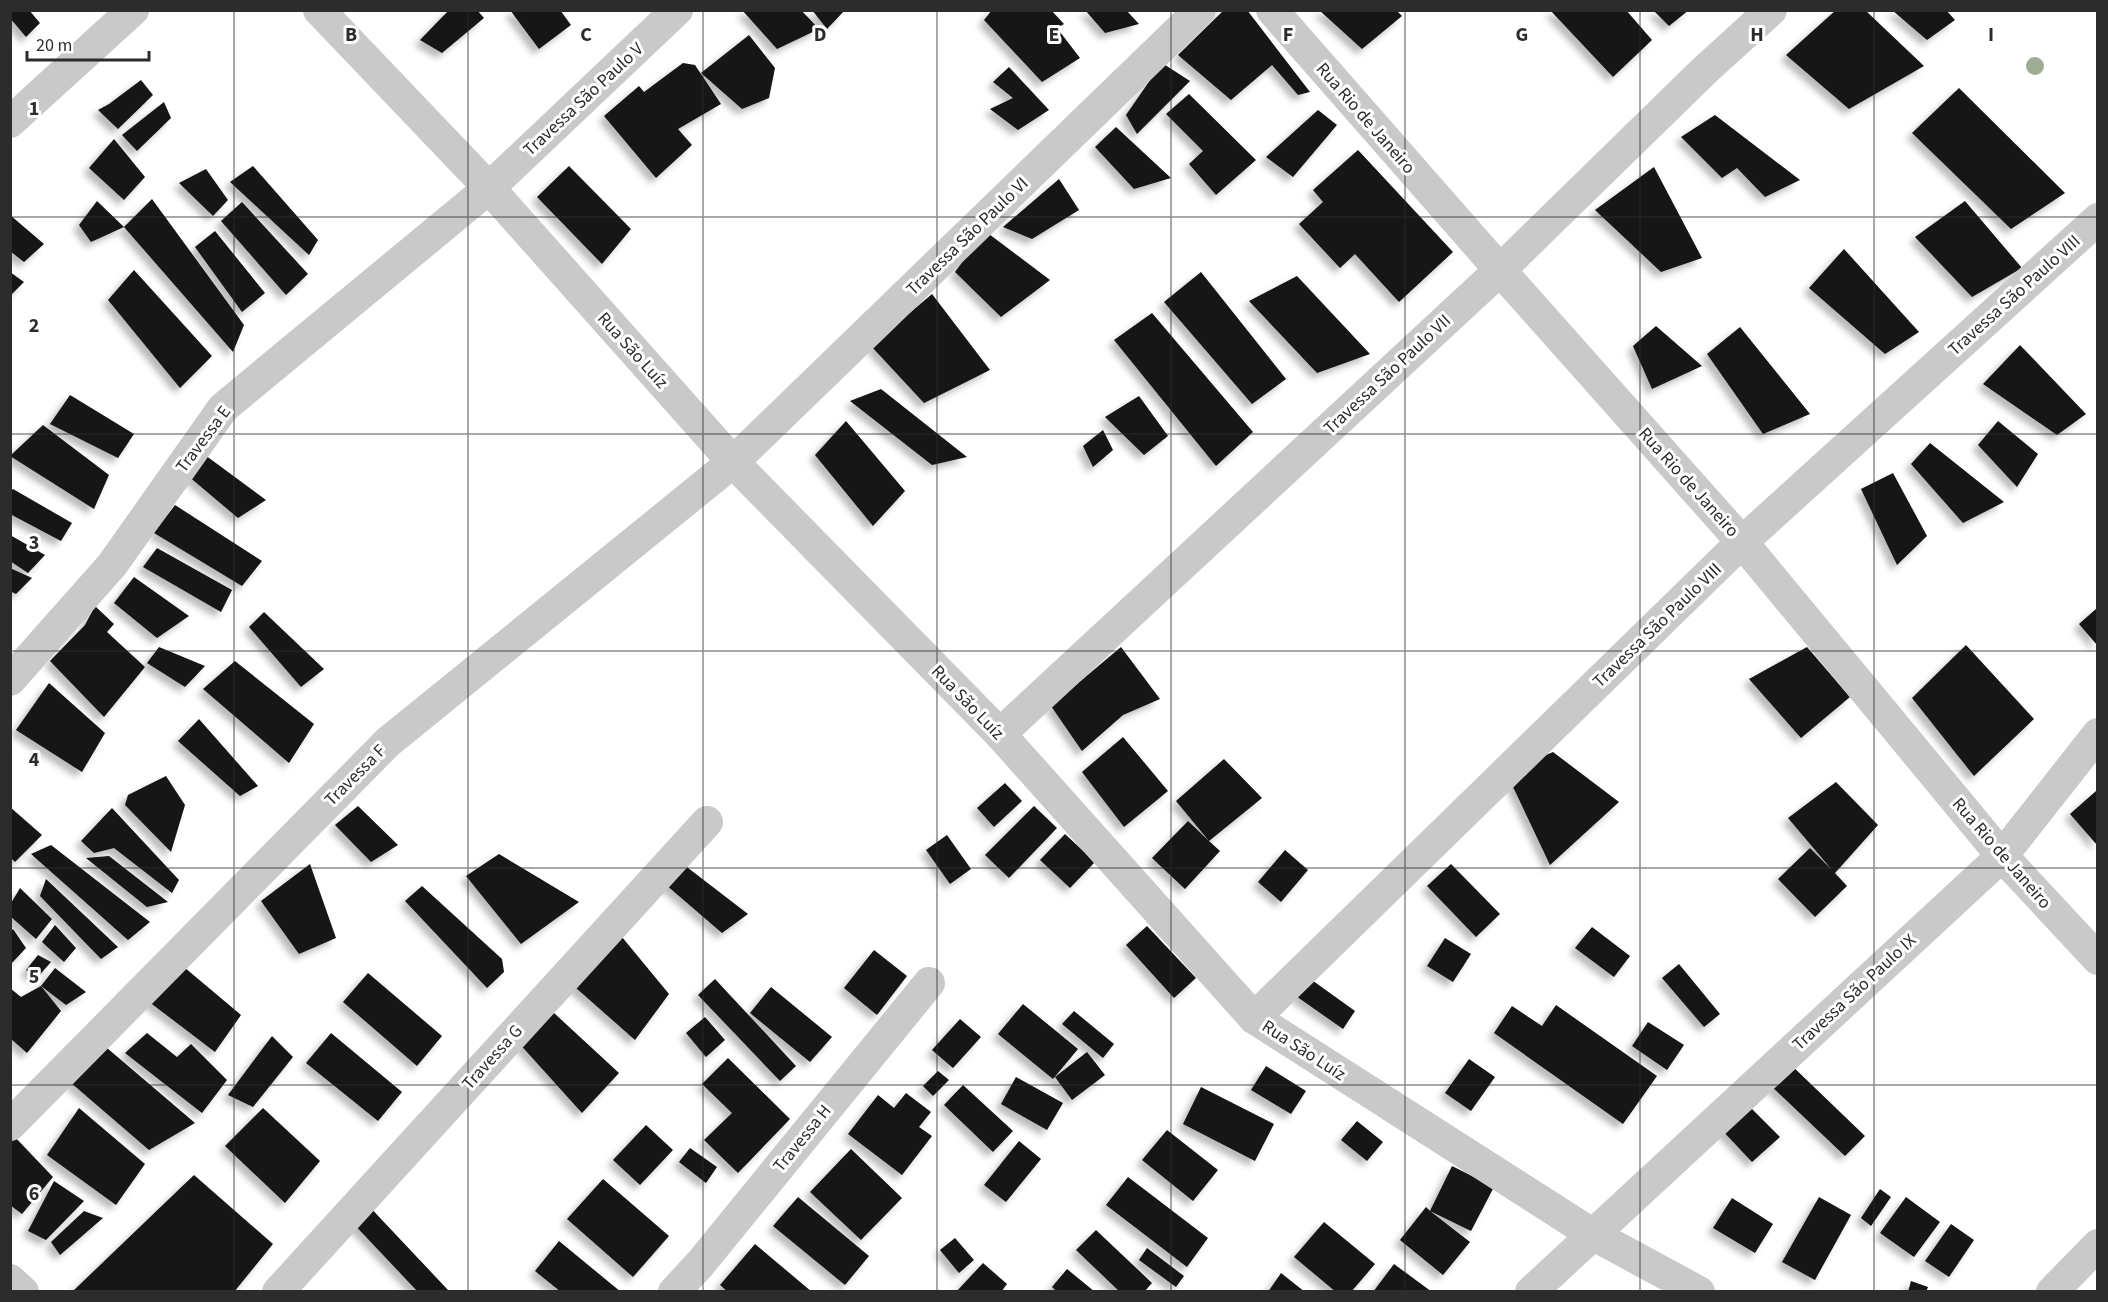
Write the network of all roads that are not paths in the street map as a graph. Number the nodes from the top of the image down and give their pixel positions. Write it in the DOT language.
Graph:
graph roads {
  1 [pos="133,10"];
  2 [pos="319,10"];
  3 [pos="677,10"];
  4 [pos="1200,10"];
  5 [pos="1272,10"];
  6 [pos="1771,10"];
  7 [pos="10,122"];
  8 [pos="489,188"];
  9 [pos="2097,219"];
  10 [pos="1500,270"];
  11 [pos="733,462"];
  12 [pos="1742,542"];
  13 [pos="10,680"];
  14 [pos="1000,734"];
  15 [pos="2097,734"];
  16 [pos="706,822"];
  17 [pos="2002,856"];
  18 [pos="2097,959"];
  19 [pos="929,983"];
  20 [pos="1254,1018"];
  21 [pos="10,1125"];
  22 [pos="1592,1234"];
  23 [pos="2097,1245"];
  24 [pos="10,1280"];
  25 [pos="23,1292"];
  26 [pos="278,1292"];
  27 [pos="674,1292"];
  28 [pos="1531,1292"];
  29 [pos="1699,1292"];
  30 [pos="2052,1292"];
  1 -- 7 [label="street"];
  2 -- 8 [label="street, Rua São Luíz"];
  3 -- 8 [label="street, Travessa São Paulo V"];
  4 -- 11 [label="street, Travessa São Paulo VI"];
  5 -- 10 [label="street, Rua Rio de Janeiro"];
  6 -- 10 [label="street, Travessa São Paulo VII"];
  8 -- 11 [label="street, Rua São Luíz"];
  8 -- 13 [label="street, Travessa E"];
  9 -- 12 [label="street, Travessa São Paulo VIII"];
  10 -- 12 [label="street, Rua Rio de Janeiro"];
  10 -- 14 [label="street, Travessa São Paulo VII"];
  11 -- 14 [label="street, Rua São Luíz"];
  11 -- 21 [label="street, Travessa F"];
  12 -- 17 [label="street, Rua Rio de Janeiro"];
  12 -- 20 [label="street, Travessa São Paulo VIII"];
  14 -- 20 [label="street, Rua São Luíz"];
  15 -- 17 [label="street, Travessa São Paulo IX"];
  16 -- 26 [label="street, Travessa G"];
  17 -- 18 [label="street, Rua Rio de Janeiro"];
  17 -- 22 [label="street, Travessa São Paulo IX"];
  19 -- 27 [label="street, Travessa H"];
  20 -- 22 [label="street, Rua São Luíz"];
  22 -- 28 [label="street, Travessa São Paulo IX"];
  22 -- 29 [label="street, Rua São Luíz"];
  23 -- 30 [label="street"];
  24 -- 25 [label="street"];
}
